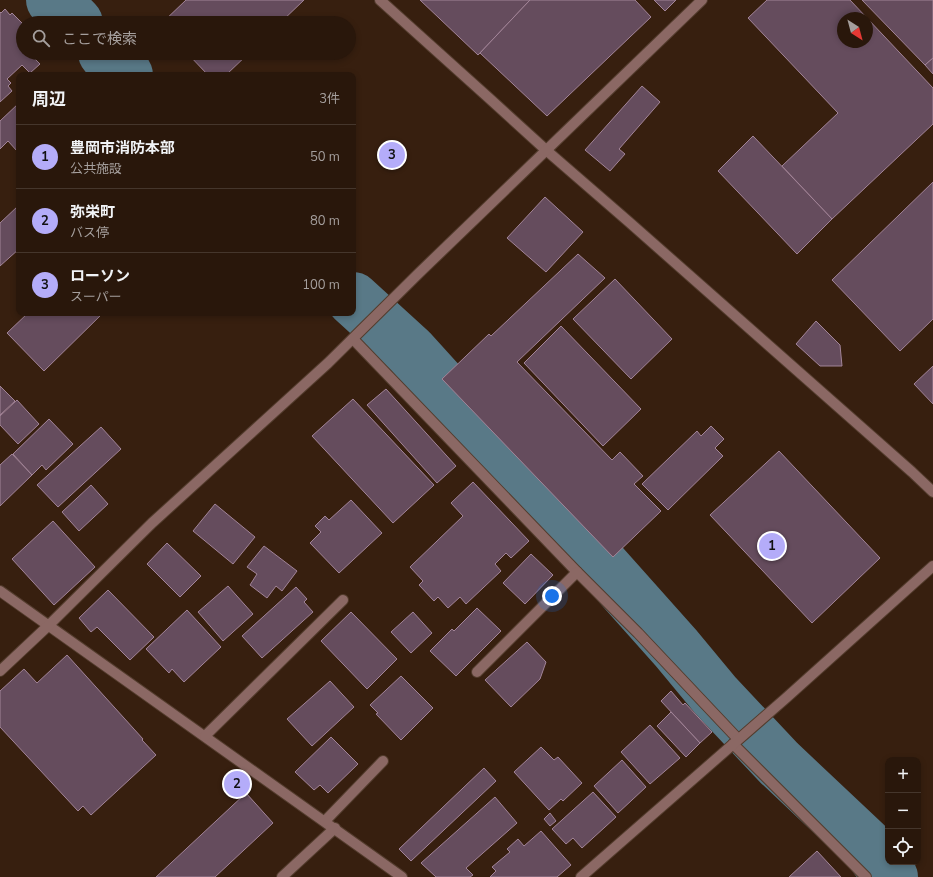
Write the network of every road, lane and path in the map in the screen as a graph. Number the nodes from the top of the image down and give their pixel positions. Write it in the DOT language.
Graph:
graph roads {
  1 [pos="380,0"];
  2 [pos="702,0"];
  3 [pos="546,150"];
  4 [pos="353,339"];
  5 [pos="933,492"];
  6 [pos="933,566"];
  7 [pos="577,572"];
  8 [pos="0,591"];
  9 [pos="343,600"];
  10 [pos="49,625"];
  11 [pos="0,671"];
  12 [pos="477,672"];
  13 [pos="205,736"];
  14 [pos="736,742"];
  15 [pos="383,761"];
  16 [pos="325,821"];
  17 [pos="335,828"];
  18 [pos="282,877"];
  19 [pos="402,877"];
  20 [pos="581,877"];
  21 [pos="866,877"];
  1 -- 3 [label="street"];
  2 -- 3 [label="street"];
  3 -- 4 [label="street"];
  3 -- 5 [label="street"];
  4 -- 7 [label="street"];
  4 -- 10 [label="street"];
  6 -- 14 [label="street"];
  7 -- 12 [label="street"];
  7 -- 14 [label="street"];
  8 -- 10 [label="street"];
  9 -- 13 [label="street"];
  10 -- 11 [label="street"];
  10 -- 13 [label="street"];
  13 -- 16 [label="street"];
  14 -- 20 [label="street"];
  14 -- 21 [label="street"];
  15 -- 16 [label="street"];
  16 -- 17 [label="street"];
  17 -- 18 [label="street"];
  17 -- 19 [label="street"];
}
